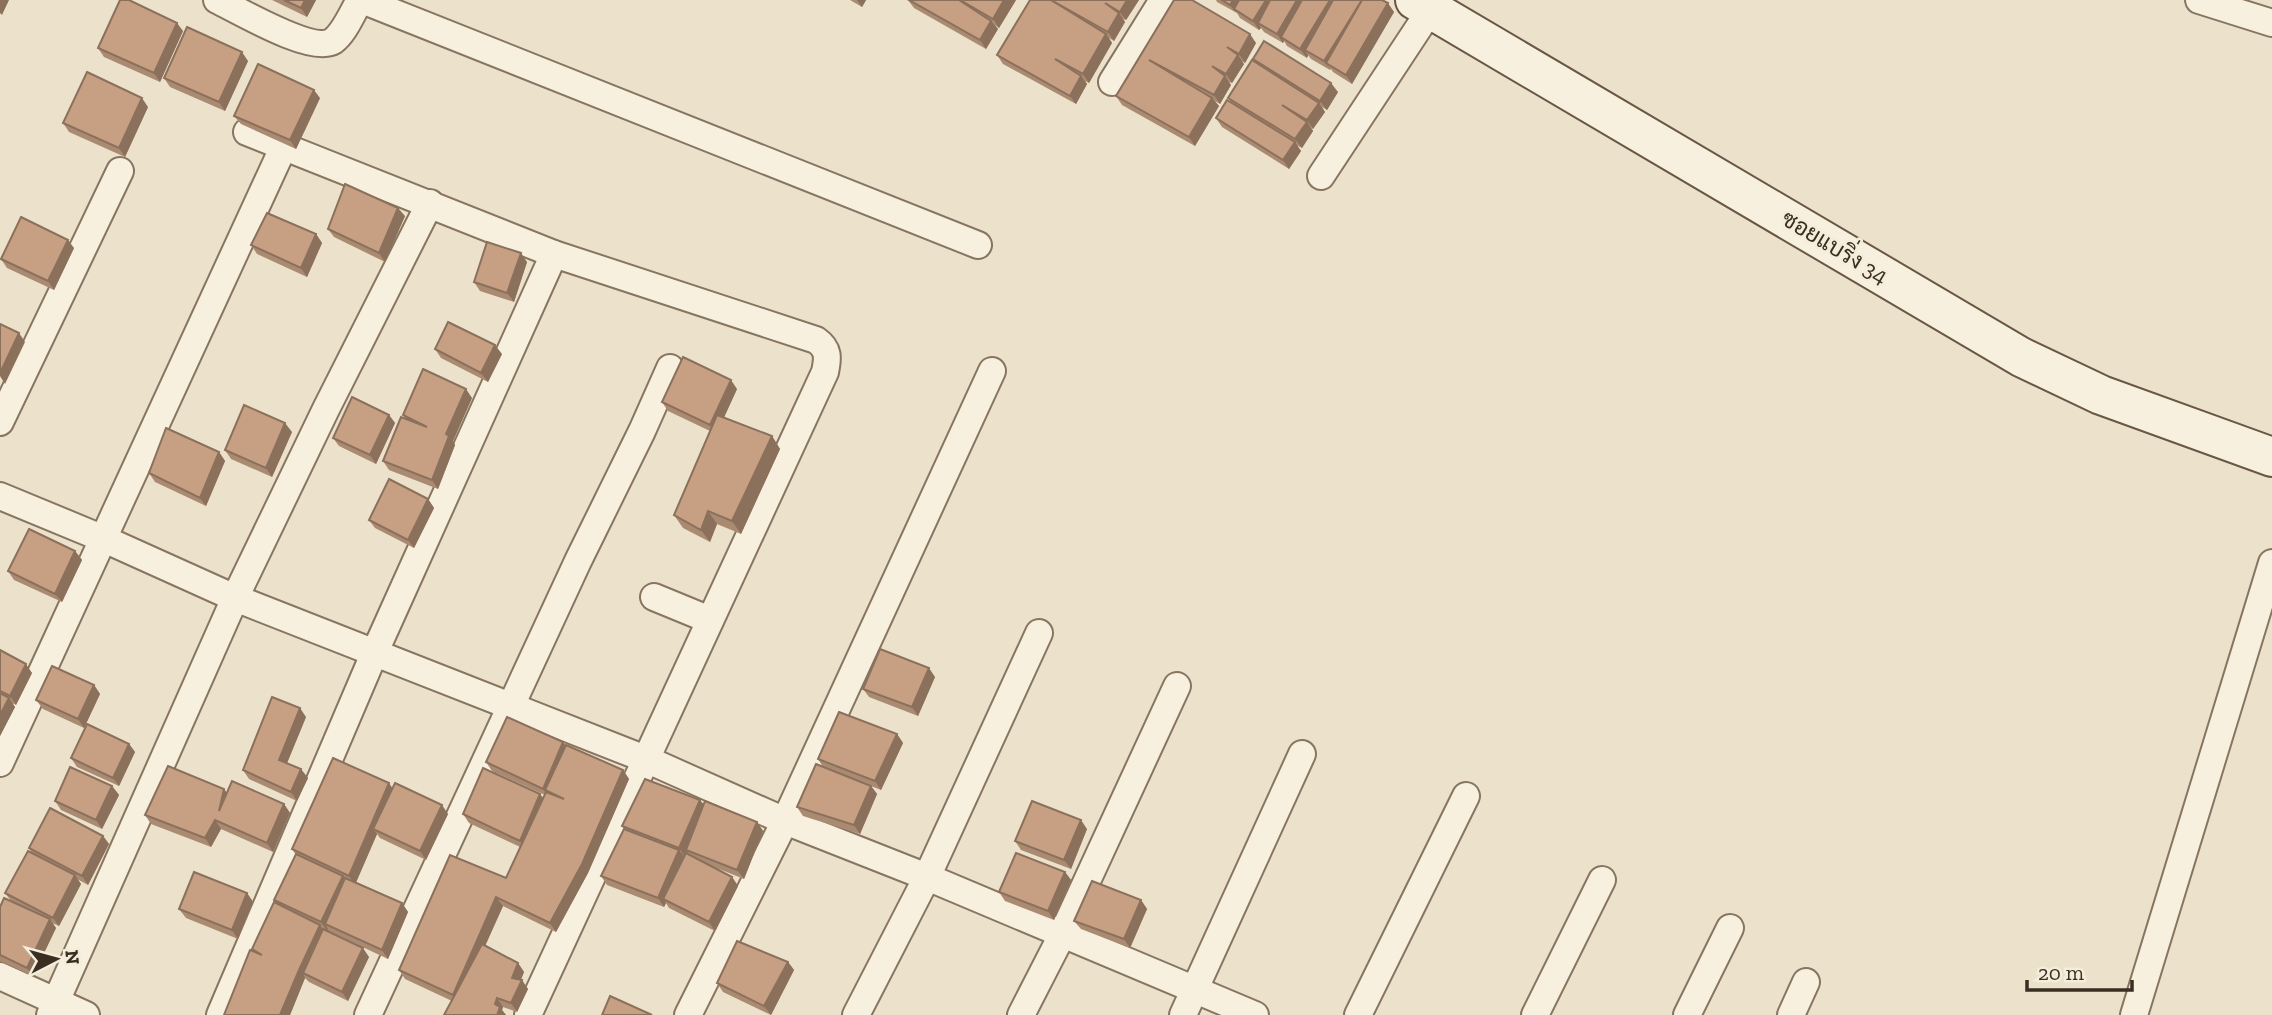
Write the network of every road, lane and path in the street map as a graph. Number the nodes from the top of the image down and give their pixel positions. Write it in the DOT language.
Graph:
graph roads {
  1 [pos="217,0"];
  2 [pos="361,0"];
  3 [pos="1163,0"];
  4 [pos="2199,0"];
  5 [pos="1423,5"];
  6 [pos="2272,23"];
  7 [pos="1112,82"];
  8 [pos="247,132"];
  9 [pos="283,148"];
  10 [pos="120,171"];
  11 [pos="1321,176"];
  12 [pos="430,204"];
  13 [pos="978,245"];
  14 [pos="554,254"];
  15 [pos="670,368"];
  16 [pos="992,371"];
  17 [pos="0,422"];
  18 [pos="2272,457"];
  19 [pos="0,496"];
  20 [pos="104,539"];
  21 [pos="2272,563"];
  22 [pos="654,597"];
  23 [pos="235,598"];
  24 [pos="710,620"];
  25 [pos="1040,633"];
  26 [pos="374,654"];
  27 [pos="1177,686"];
  28 [pos="511,707"];
  29 [pos="1302,754"];
  30 [pos="648,760"];
  31 [pos="0,763"];
  32 [pos="1466,796"];
  33 [pos="785,821"];
  34 [pos="927,877"];
  35 [pos="1602,880"];
  36 [pos="1730,928"];
  37 [pos="1062,935"];
  38 [pos="0,976"];
  39 [pos="1806,982"];
  40 [pos="1196,990"];
  41 [pos="53,1008"];
  42 [pos="86,1015"];
  43 [pos="220,1015"];
  44 [pos="368,1015"];
  45 [pos="528,1015"];
  46 [pos="688,1015"];
  47 [pos="856,1015"];
  48 [pos="1021,1015"];
  49 [pos="1183,1015"];
  50 [pos="1255,1015"];
  51 [pos="1358,1015"];
  52 [pos="1535,1015"];
  53 [pos="1687,1015"];
  54 [pos="1791,1015"];
  55 [pos="2134,1015"];
  1 -- 2 [label="street"];
  2 -- 13 [label="street"];
  3 -- 7 [label="street"];
  4 -- 6 [label="street"];
  5 -- 11 [label="street"];
  5 -- 18 [label="street, ซอยแบริ่ง 34"];
  8 -- 9 [label="street"];
  9 -- 12 [label="street"];
  9 -- 20 [label="street"];
  10 -- 17 [label="street"];
  12 -- 14 [label="street"];
  12 -- 23 [label="street"];
  14 -- 24 [label="street"];
  14 -- 26 [label="street"];
  15 -- 28 [label="street"];
  16 -- 33 [label="street"];
  19 -- 20 [label="street"];
  20 -- 23 [label="street"];
  20 -- 31 [label="street"];
  21 -- 55 [label="street"];
  22 -- 24 [label="street"];
  23 -- 26 [label="street"];
  23 -- 41 [label="street"];
  24 -- 30 [label="street"];
  25 -- 34 [label="street"];
  26 -- 28 [label="street"];
  26 -- 43 [label="street"];
  27 -- 37 [label="street"];
  28 -- 30 [label="street"];
  28 -- 44 [label="street"];
  29 -- 40 [label="street"];
  30 -- 33 [label="street"];
  30 -- 45 [label="street"];
  32 -- 51 [label="street"];
  33 -- 34 [label="street"];
  33 -- 46 [label="street"];
  34 -- 37 [label="street"];
  34 -- 47 [label="street"];
  35 -- 52 [label="street"];
  36 -- 53 [label="street"];
  37 -- 40 [label="street"];
  37 -- 48 [label="street"];
  38 -- 41 [label="street"];
  39 -- 54 [label="street"];
  40 -- 49 [label="street"];
  40 -- 50 [label="street"];
  41 -- 42 [label="street"];
}
